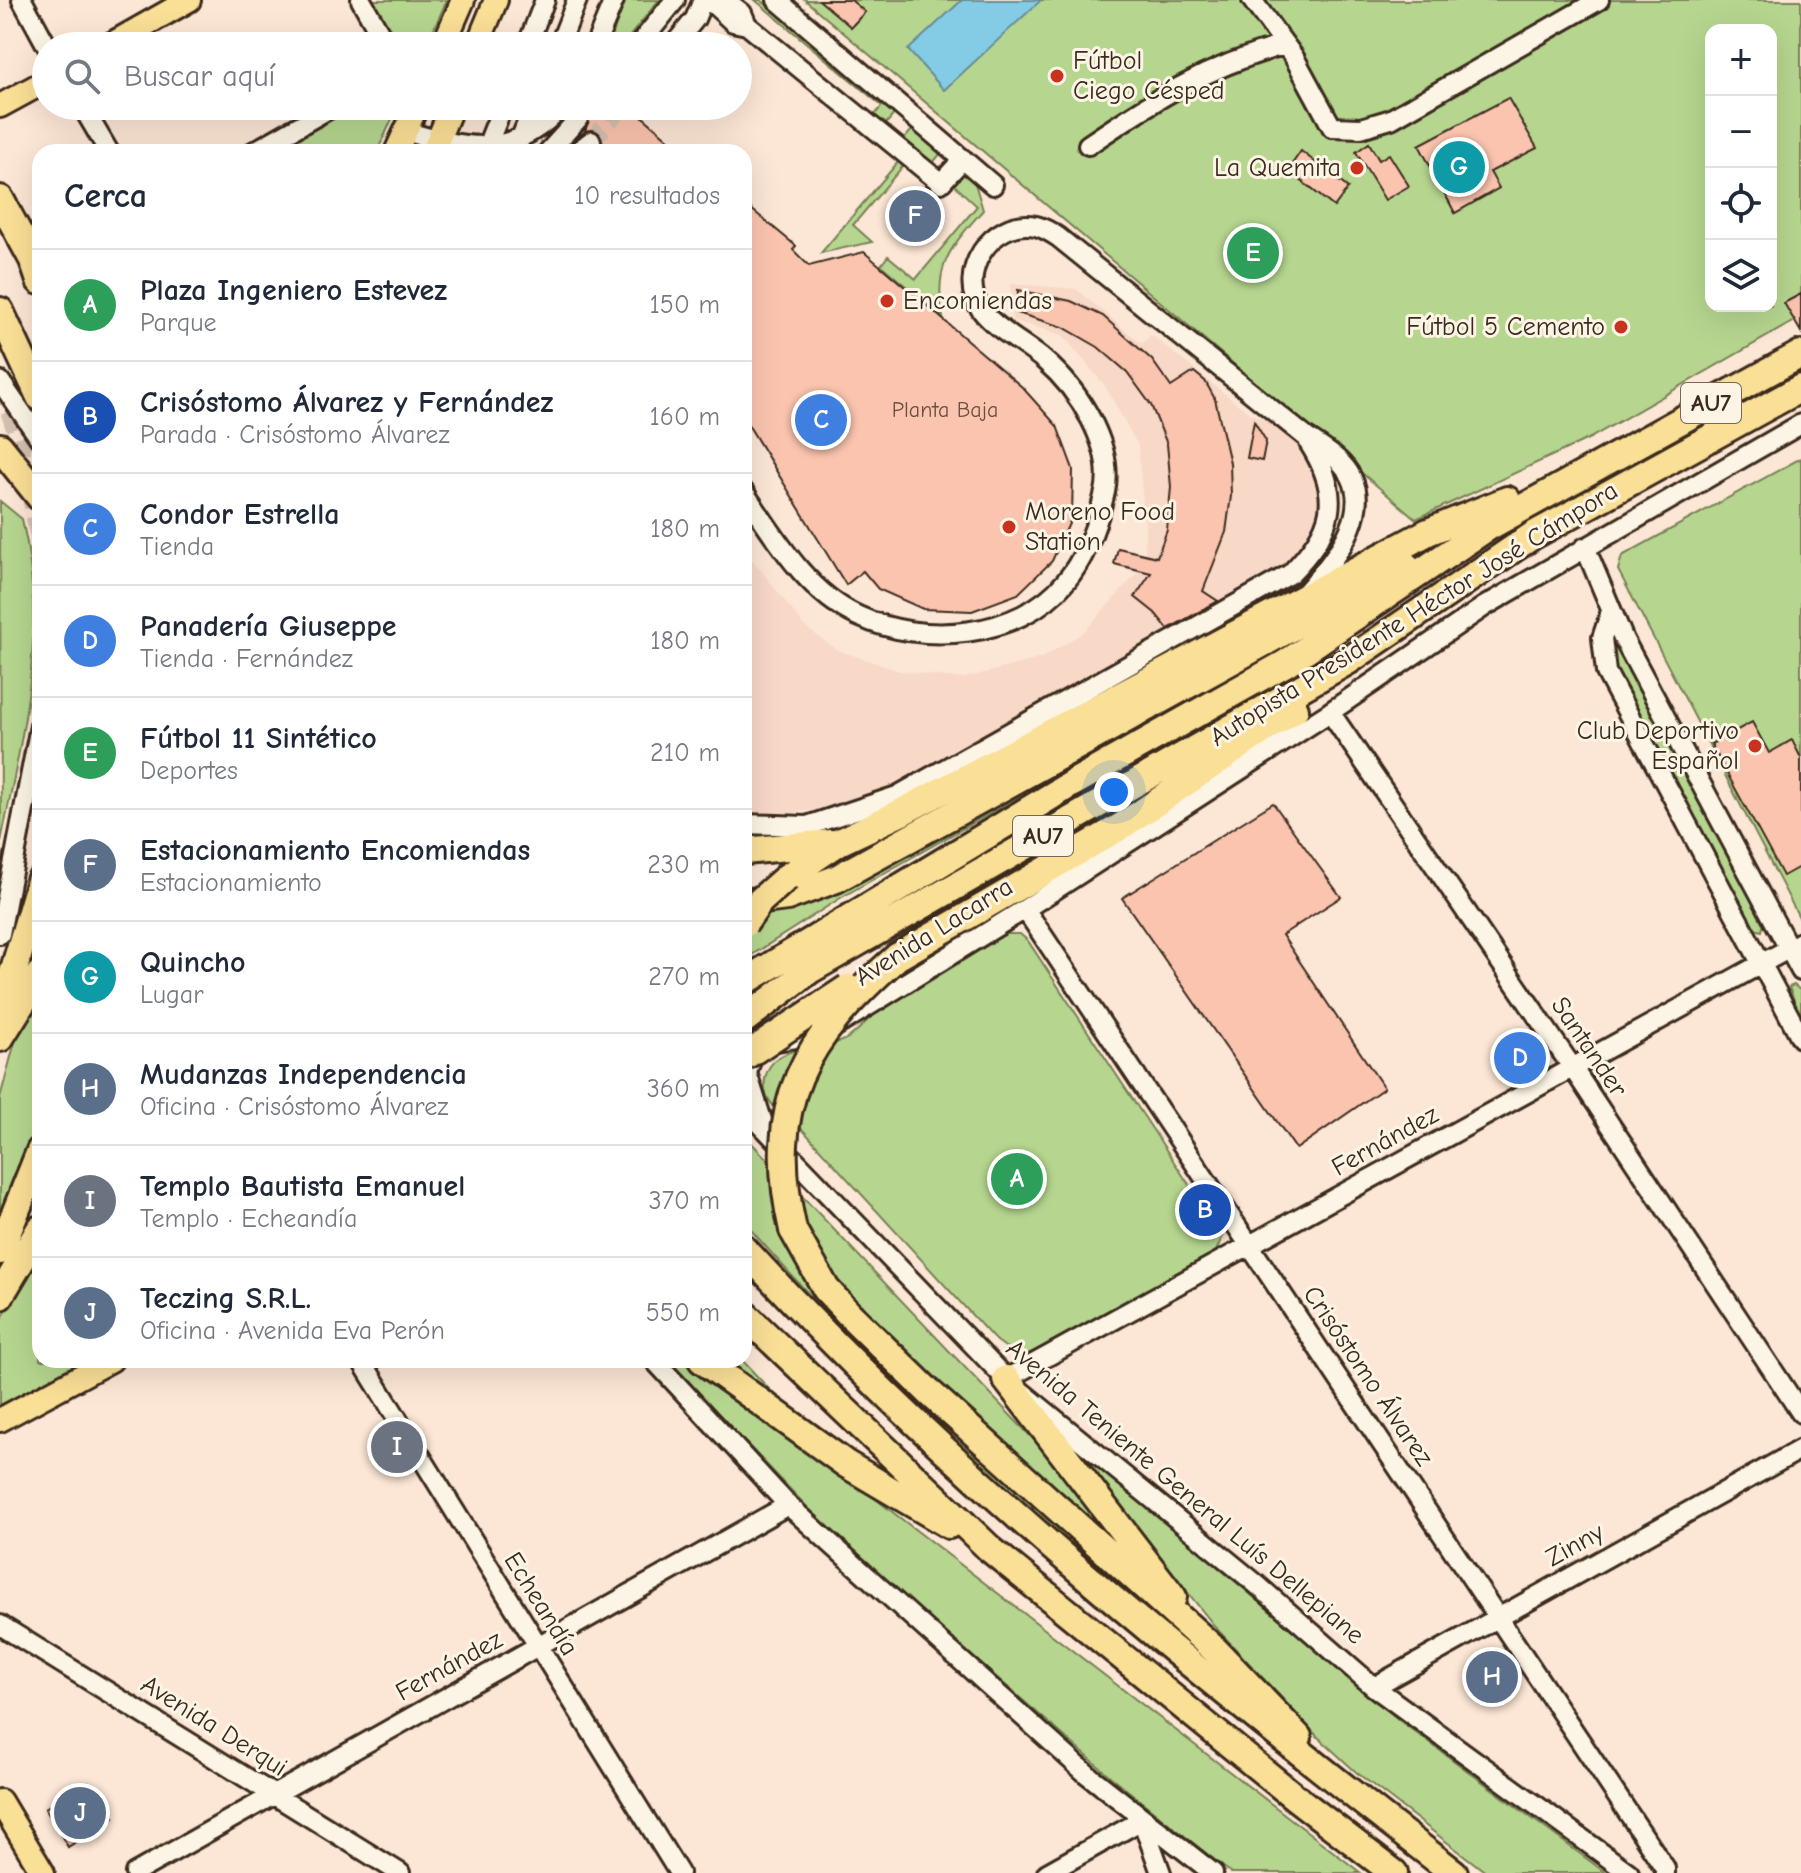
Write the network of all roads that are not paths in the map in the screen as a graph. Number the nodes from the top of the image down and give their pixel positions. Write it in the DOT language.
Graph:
graph roads {
  1 [pos="22,0"];
  2 [pos="189,0"];
  3 [pos="361,0"];
  4 [pos="463,0"];
  5 [pos="496,0"];
  6 [pos="545,0"];
  7 [pos="577,0"];
  8 [pos="614,0"];
  9 [pos="675,0"];
  10 [pos="703,0"];
  11 [pos="709,0"];
  12 [pos="725,0"];
  13 [pos="777,0"];
  14 [pos="1252,0"];
  15 [pos="1599,0"];
  16 [pos="747,25"];
  17 [pos="39,32"];
  18 [pos="133,32"];
  19 [pos="379,32"];
  20 [pos="449,32"];
  21 [pos="483,32"];
  22 [pos="532,32"];
  23 [pos="564,32"];
  24 [pos="601,32"];
  25 [pos="649,32"];
  26 [pos="684,32"];
  27 [pos="1283,45"];
  28 [pos="32,89"];
  29 [pos="0,106"];
  30 [pos="910,113"];
  31 [pos="90,120"];
  32 [pos="309,120"];
  33 [pos="411,120"];
  34 [pos="446,120"];
  35 [pos="497,120"];
  36 [pos="528,120"];
  37 [pos="550,120"];
  38 [pos="577,120"];
  39 [pos="887,139"];
  40 [pos="520,140"];
  41 [pos="401,142"];
  42 [pos="104,144"];
  43 [pos="267,144"];
  44 [pos="436,144"];
  45 [pos="488,144"];
  46 [pos="498,144"];
  47 [pos="555,144"];
  48 [pos="1088,145"];
  49 [pos="957,154"];
  50 [pos="993,185"];
  51 [pos="0,199"];
  52 [pos="32,258"];
  53 [pos="0,311"];
  54 [pos="1801,354"];
  55 [pos="32,380"];
  56 [pos="0,381"];
  57 [pos="1801,388"];
  58 [pos="1801,424"];
  59 [pos="32,427"];
  60 [pos="0,429"];
  61 [pos="1306,437"];
  62 [pos="1622,453"];
  63 [pos="6,455"];
  64 [pos="32,487"];
  65 [pos="752,504"];
  66 [pos="1488,527"];
  67 [pos="1585,547"];
  68 [pos="1298,601"];
  69 [pos="1611,611"];
  70 [pos="1348,661"];
  71 [pos="1330,712"];
  72 [pos="32,768"];
  73 [pos="752,824"];
  74 [pos="831,847"];
  75 [pos="752,851"];
  76 [pos="752,901"];
  77 [pos="1025,909"];
  78 [pos="32,910"];
  79 [pos="752,912"];
  80 [pos="0,934"];
  81 [pos="1795,945"];
  82 [pos="897,957"];
  83 [pos="1761,964"];
  84 [pos="1801,971"];
  85 [pos="752,977"];
  86 [pos="32,987"];
  87 [pos="752,1014"];
  88 [pos="0,1017"];
  89 [pos="0,1038"];
  90 [pos="1801,1038"];
  91 [pos="752,1047"];
  92 [pos="752,1048"];
  93 [pos="1572,1067"];
  94 [pos="752,1093"];
  95 [pos="752,1114"];
  96 [pos="764,1125"];
  97 [pos="32,1171"];
  98 [pos="32,1193"];
  99 [pos="16,1212"];
  100 [pos="32,1242"];
  101 [pos="1249,1246"];
  102 [pos="0,1251"];
  103 [pos="752,1257"];
  104 [pos="0,1296"];
  105 [pos="752,1322"];
  106 [pos="96,1368"];
  107 [pos="366,1368"];
  108 [pos="661,1368"];
  109 [pos="713,1368"];
  110 [pos="1006,1379"];
  111 [pos="1801,1413"];
  112 [pos="0,1420"];
  113 [pos="1801,1449"];
  114 [pos="788,1505"];
  115 [pos="990,1549"];
  116 [pos="1500,1618"];
  117 [pos="0,1625"];
  118 [pos="537,1647"];
  119 [pos="1215,1650"];
  120 [pos="1374,1687"];
  121 [pos="1340,1784"];
  122 [pos="275,1794"];
  123 [pos="0,1801"];
  124 [pos="1142,1820"];
  125 [pos="43,1873"];
  126 [pos="135,1873"];
  127 [pos="400,1873"];
  128 [pos="679,1873"];
  129 [pos="1047,1873"];
  130 [pos="1161,1873"];
  131 [pos="1213,1873"];
  132 [pos="1394,1873"];
  133 [pos="1454,1873"];
  134 [pos="1629,1873"];
  135 [pos="1665,1873"];
  1 -- 17 [label="street"];
  2 -- 18 [label="main road"];
  3 -- 19 [label="street"];
  4 -- 20 [label="main road"];
  5 -- 21 [label="main road"];
  6 -- 22 [label="street"];
  7 -- 23 [label="street"];
  8 -- 24 [label="street"];
  9 -- 25 [label="street"];
  10 -- 26 [label="street"];
  11 -- 16 [label="street"];
  12 -- 16 [label="street"];
  13 -- 30 [label="street"];
  14 -- 27 [label="street"];
  15 -- 27 [label="street"];
  16 -- 39 [label="street"];
  27 -- 48 [label="street"];
  28 -- 29 [label="main road"];
  30 -- 39 [label="street"];
  30 -- 49 [label="street"];
  31 -- 42 [label="street"];
  32 -- 43 [label="street"];
  33 -- 41 [label="main road"];
  34 -- 44 [label="main road"];
  35 -- 45 [label="street"];
  36 -- 40 [label="street"];
  37 -- 40 [label="street"];
  38 -- 47 [label="street"];
  39 -- 49 [label="street"];
  40 -- 46 [label="street"];
  49 -- 50 [label="street"];
  51 -- 52 [label="highway"];
  53 -- 55 [label="highway"];
  54 -- 62 [label="highway, Autopista Presidente Héctor José Cámpora / AU7"];
  56 -- 59 [label="street"];
  57 -- 70 [label="highway, Autopista Presidente Héctor José Cámpora / AU7"];
  58 -- 67 [label="street, Avenida Lacarra"];
  60 -- 63 [label="street"];
  61 -- 65 [label="street"];
  61 -- 68 [label="street"];
  61 -- 73 [label="street"];
  62 -- 66 [label="highway, Autopista Presidente Héctor José Cámpora / AU7"];
  62 -- 68 [label="highway"];
  63 -- 64 [label="highway"];
  66 -- 76 [label="highway"];
  66 -- 85 [label="highway, Autopista Presidente Héctor José Cámpora / AU7"];
  67 -- 69 [label="street"];
  67 -- 71 [label="street, Avenida Lacarra"];
  68 -- 74 [label="highway"];
  69 -- 81 [label="street"];
  69 -- 83 [label="street"];
  70 -- 82 [label="highway"];
  70 -- 87 [label="highway, Autopista Presidente Héctor José Cámpora / AU7"];
  71 -- 77 [label="street, Avenida Lacarra"];
  71 -- 93 [label="street, Santander"];
  72 -- 80 [label="street"];
  74 -- 75 [label="highway"];
  74 -- 79 [label="highway, bridge"];
  77 -- 92 [label="street, Avenida Lacarra"];
  77 -- 101 [label="street, Crisóstomo Álvarez"];
  78 -- 88 [label="highway"];
  81 -- 83 [label="street, Fernández"];
  81 -- 84 [label="street"];
  82 -- 91 [label="highway, bridge"];
  82 -- 119 [label="highway, bridge"];
  83 -- 90 [label="street"];
  83 -- 93 [label="street, Fernández"];
  86 -- 89 [label="highway"];
  93 -- 101 [label="street, Fernández"];
  93 -- 111 [label="street, Santander"];
  94 -- 96 [label="street"];
  95 -- 96 [label="street, Avenida Teniente General Luís Dellepiane"];
  96 -- 110 [label="street, Avenida Teniente General Luís Dellepiane"];
  97 -- 99 [label="highway"];
  98 -- 99 [label="highway"];
  99 -- 102 [label="highway"];
  100 -- 104 [label="highway"];
  101 -- 110 [label="street, Fernández"];
  101 -- 116 [label="street, Crisóstomo Álvarez"];
  103 -- 121 [label="highway"];
  105 -- 115 [label="highway"];
  106 -- 112 [label="main road"];
  107 -- 118 [label="street, Echeandía"];
  108 -- 114 [label="street"];
  109 -- 115 [label="highway"];
  110 -- 119 [label="highway"];
  110 -- 120 [label="street, Avenida Teniente General Luís Dellepiane"];
  113 -- 116 [label="street, Zinny"];
  114 -- 118 [label="street, Fernández"];
  114 -- 124 [label="street"];
  115 -- 132 [label="highway"];
  116 -- 120 [label="street, Zinny"];
  116 -- 135 [label="street, Crisóstomo Álvarez"];
  117 -- 122 [label="street, Avenida Derqui"];
  118 -- 122 [label="street, Fernández"];
  118 -- 128 [label="street, Echeandía"];
  119 -- 121 [label="highway"];
  120 -- 134 [label="street, Avenida Teniente General Luís Dellepiane"];
  121 -- 133 [label="highway"];
  122 -- 126 [label="street, Fernández"];
  122 -- 127 [label="street, Avenida Derqui"];
  123 -- 125 [label="main road"];
  124 -- 129 [label="street"];
  124 -- 130 [label="street"];
  124 -- 131 [label="street"];
}
